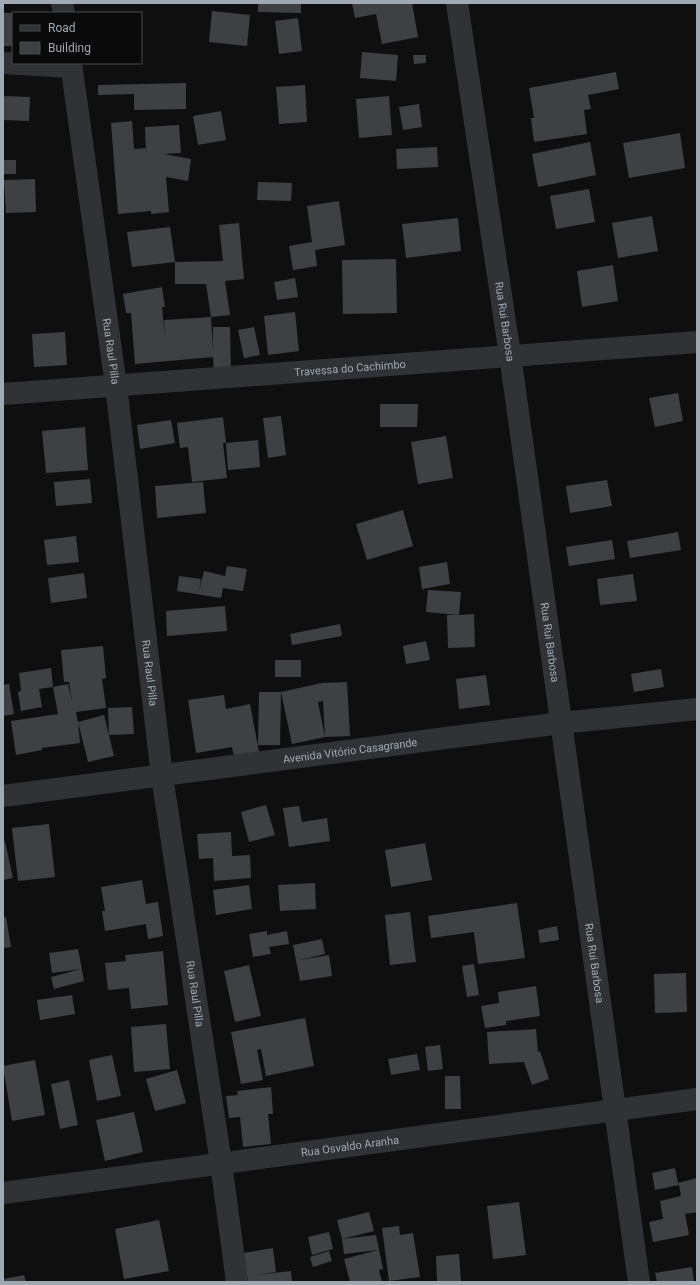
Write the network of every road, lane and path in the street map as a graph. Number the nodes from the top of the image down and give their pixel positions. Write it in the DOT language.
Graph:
graph roads {
  1 [pos="457,3"];
  2 [pos="37,64"];
  3 [pos="71,65"];
  4 [pos="697,342"];
  5 [pos="510,355"];
  6 [pos="116,386"];
  7 [pos="3,394"];
  8 [pos="697,709"];
  9 [pos="561,723"];
  10 [pos="162,776"];
  11 [pos="3,796"];
  12 [pos="697,1100"];
  13 [pos="615,1110"];
  14 [pos="222,1163"];
  15 [pos="3,1193"];
  16 [pos="237,1282"];
  17 [pos="639,1282"];
  1 -- 5 [label="street, Rua Rui Barbosa"];
  2 -- 3 [label="street"];
  3 -- 6 [label="street, Rua Raul Pilla"];
  4 -- 5 [label="street, Travessa do Cachimbo"];
  5 -- 6 [label="street, Travessa do Cachimbo"];
  5 -- 9 [label="street, Rua Rui Barbosa"];
  6 -- 7 [label="street, Travessa do Cachimbo"];
  6 -- 10 [label="street, Rua Raul Pilla"];
  8 -- 9 [label="street, Avenida Vitório Casagrande"];
  9 -- 10 [label="street, Avenida Vitório Casagrande"];
  9 -- 13 [label="street, Rua Rui Barbosa"];
  10 -- 11 [label="street, Avenida Vitório Casagrande"];
  10 -- 14 [label="street, Rua Raul Pilla"];
  12 -- 13 [label="street, Rua Osvaldo Aranha"];
  13 -- 14 [label="street, Rua Osvaldo Aranha"];
  13 -- 17 [label="street, Rua Rui Barbosa"];
  14 -- 15 [label="street, Rua Osvaldo Aranha"];
  14 -- 16 [label="street, Rua Raul Pilla"];
}
